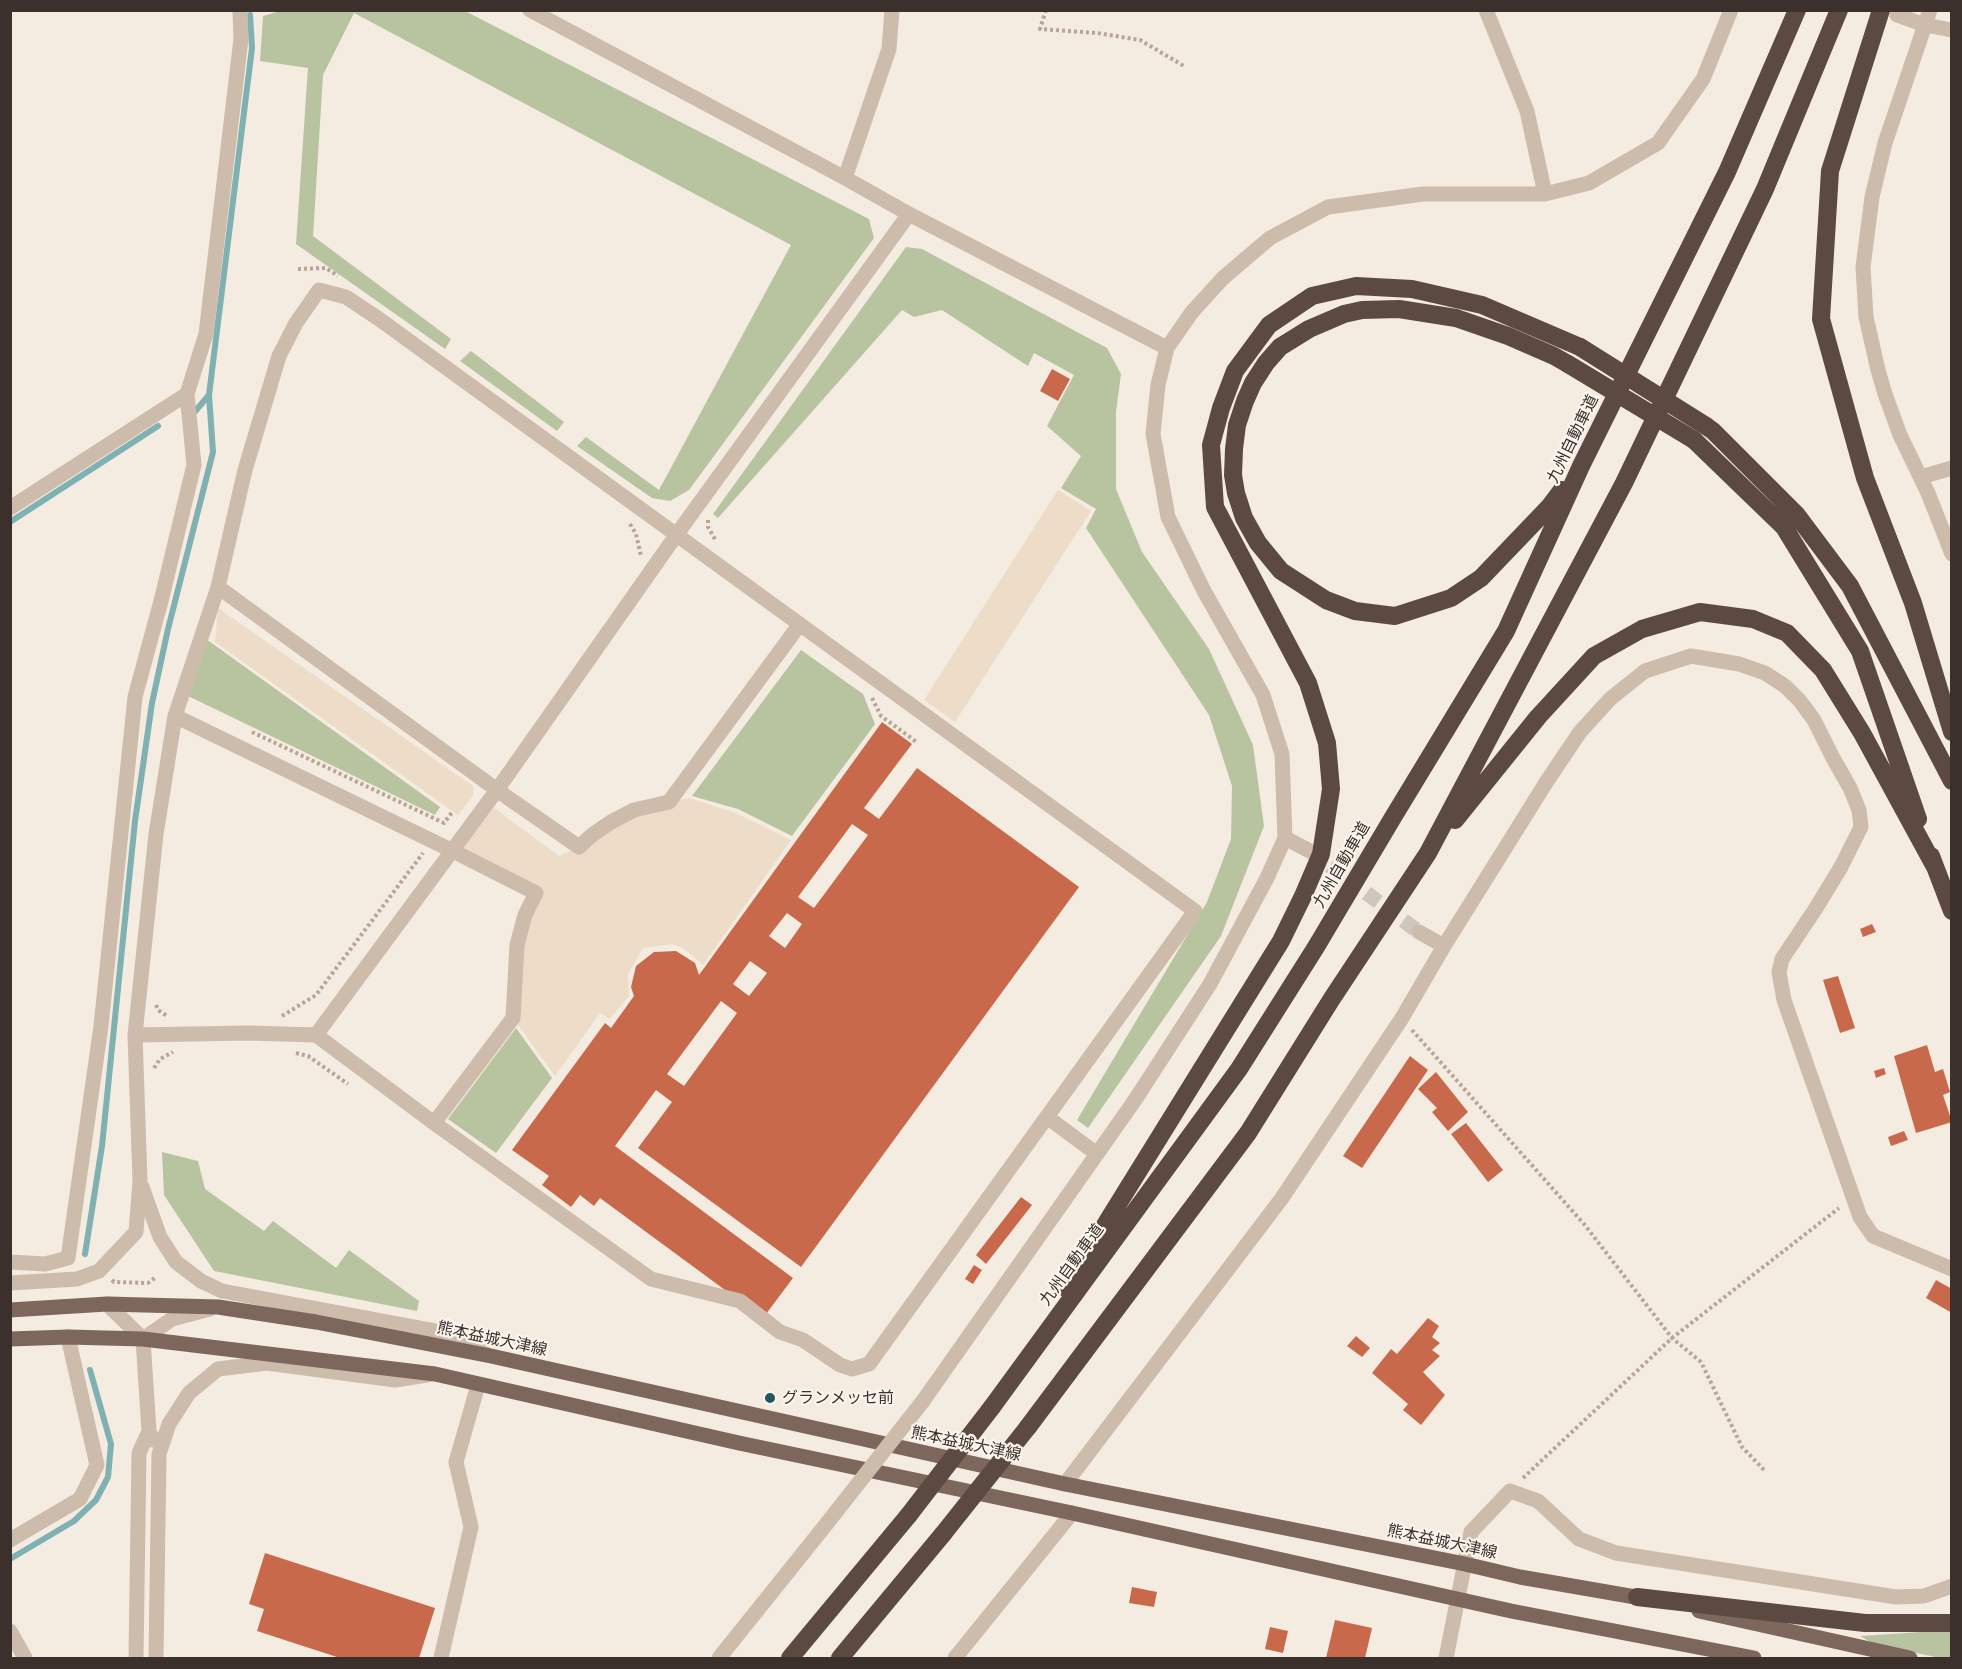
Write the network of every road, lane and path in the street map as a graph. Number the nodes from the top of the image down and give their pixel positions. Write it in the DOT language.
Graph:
graph roads {
  1 [pos="530,10"];
  2 [pos="892,10"];
  3 [pos="1046,10"];
  4 [pos="1486,10"];
  5 [pos="1731,10"];
  6 [pos="1797,10"];
  7 [pos="1839,10"];
  8 [pos="240,11"];
  9 [pos="1889,13"];
  10 [pos="1928,18"];
  11 [pos="1952,30"];
  12 [pos="1184,66"];
  13 [pos="845,178"];
  14 [pos="1545,194"];
  15 [pos="909,214"];
  16 [pos="1167,348"];
  17 [pos="187,394"];
  18 [pos="1581,466"];
  19 [pos="1952,468"];
  20 [pos="1921,477"];
  21 [pos="10,508"];
  22 [pos="708,516"];
  23 [pos="621,518"];
  24 [pos="677,534"];
  25 [pos="718,545"];
  26 [pos="1952,554"];
  27 [pos="641,559"];
  28 [pos="218,587"];
  29 [pos="800,624"];
  30 [pos="868,688"];
  31 [pos="175,716"];
  32 [pos="244,728"];
  33 [pos="1952,732"];
  34 [pos="918,743"];
  35 [pos="1952,781"];
  36 [pos="497,790"];
  37 [pos="453,812"];
  38 [pos="444,823"];
  39 [pos="438,831"];
  40 [pos="1285,838"];
  41 [pos="427,848"];
  42 [pos="1308,850"];
  43 [pos="453,851"];
  44 [pos="1428,853"];
  45 [pos="1935,867"];
  46 [pos="1952,911"];
  47 [pos="1419,932"];
  48 [pos="1444,946"];
  49 [pos="280,1017"];
  50 [pos="1402,1018"];
  51 [pos="135,1035"];
  52 [pos="316,1035"];
  53 [pos="181,1047"];
  54 [pos="290,1052"];
  55 [pos="148,1076"];
  56 [pos="355,1088"];
  57 [pos="1047,1117"];
  58 [pos="434,1124"];
  59 [pos="1097,1154"];
  60 [pos="140,1181"];
  61 [pos="1853,1196"];
  62 [pos="10,1262"];
  63 [pos="1952,1269"];
  64 [pos="109,1277"];
  65 [pos="156,1277"];
  66 [pos="10,1283"];
  67 [pos="107,1304"];
  68 [pos="218,1307"];
  69 [pos="10,1310"];
  70 [pos="68,1337"];
  71 [pos="1672,1338"];
  72 [pos="10,1339"];
  73 [pos="143,1339"];
  74 [pos="491,1356"];
  75 [pos="435,1374"];
  76 [pos="478,1385"];
  77 [pos="992,1407"];
  78 [pos="149,1431"];
  79 [pos="159,1454"];
  80 [pos="1766,1472"];
  81 [pos="1065,1484"];
  82 [pos="1510,1491"];
  83 [pos="1072,1512"];
  84 [pos="10,1540"];
  85 [pos="1465,1564"];
  86 [pos="1952,1586"];
  87 [pos="1637,1597"];
  88 [pos="1459,1598"];
  89 [pos="1952,1623"];
  90 [pos="10,1631"];
  91 [pos="1714,1650"];
  92 [pos="25,1659"];
  93 [pos="136,1659"];
  94 [pos="156,1659"];
  95 [pos="441,1659"];
  96 [pos="719,1659"];
  97 [pos="790,1659"];
  98 [pos="840,1659"];
  99 [pos="955,1659"];
  100 [pos="1446,1659"];
  101 [pos="1742,1659"];
  102 [pos="1755,1659"];
  103 [pos="1910,1659"];
  1 -- 13 [label="street"];
  2 -- 13 [label="street"];
  3 -- 12 [label="path"];
  4 -- 14 [label="street"];
  5 -- 14 [label="street"];
  6 -- 18 [label="highway, 九州自動車道"];
  7 -- 44 [label="highway"];
  8 -- 17 [label="street"];
  9 -- 10 [label="street"];
  9 -- 33 [label="highway"];
  10 -- 11 [label="street"];
  10 -- 20 [label="street"];
  13 -- 15 [label="street"];
  14 -- 16 [label="street"];
  15 -- 16 [label="street"];
  15 -- 24 [label="street"];
  16 -- 40 [label="street"];
  17 -- 21 [label="street"];
  17 -- 62 [label="street"];
  18 -- 45 [label="highway, bridge"];
  18 -- 77 [label="highway, 九州自動車道"];
  19 -- 20 [label="street"];
  20 -- 26 [label="street"];
  22 -- 25 [label="path"];
  23 -- 27 [label="path"];
  24 -- 28 [label="street"];
  24 -- 29 [label="street"];
  24 -- 36 [label="street"];
  28 -- 31 [label="street"];
  28 -- 36 [label="street"];
  29 -- 36 [label="street"];
  29 -- 57 [label="street"];
  30 -- 34 [label="path"];
  31 -- 43 [label="street"];
  31 -- 51 [label="street"];
  32 -- 38 [label="path"];
  35 -- 77 [label="highway, bridge"];
  36 -- 43 [label="street"];
  37 -- 38 [label="path"];
  38 -- 39 [label="path"];
  40 -- 42 [label="street"];
  40 -- 59 [label="street"];
  41 -- 49 [label="path"];
  43 -- 52 [label="street"];
  43 -- 58 [label="street"];
  44 -- 45 [label="highway"];
  44 -- 98 [label="highway, bridge"];
  45 -- 46 [label="highway"];
  47 -- 48 [label="street"];
  48 -- 50 [label="street"];
  48 -- 61 [label="street"];
  50 -- 71 [label="path"];
  50 -- 81 [label="street"];
  51 -- 52 [label="street"];
  51 -- 60 [label="street"];
  52 -- 58 [label="street"];
  53 -- 55 [label="path"];
  54 -- 56 [label="path"];
  57 -- 58 [label="street"];
  57 -- 59 [label="street"];
  59 -- 96 [label="street, bridge"];
  60 -- 66 [label="street"];
  60 -- 74 [label="street"];
  61 -- 63 [label="street"];
  61 -- 71 [label="path"];
  64 -- 65 [label="path"];
  67 -- 68 [label="main road, 熊本益城大津線"];
  67 -- 69 [label="main road, 熊本益城大津線"];
  67 -- 73 [label="street"];
  68 -- 73 [label="street"];
  68 -- 74 [label="main road, 熊本益城大津線"];
  70 -- 72 [label="main road"];
  70 -- 73 [label="main road"];
  70 -- 84 [label="street"];
  71 -- 80 [label="path"];
  71 -- 82 [label="path"];
  73 -- 75 [label="main road"];
  73 -- 78 [label="street"];
  74 -- 81 [label="main road, 熊本益城大津線"];
  75 -- 76 [label="main road"];
  75 -- 79 [label="street"];
  76 -- 83 [label="main road"];
  76 -- 95 [label="street"];
  77 -- 97 [label="highway, 九州自動車道, bridge"];
  78 -- 79 [label="street"];
  78 -- 93 [label="street"];
  79 -- 94 [label="street"];
  81 -- 85 [label="main road, 熊本益城大津線"];
  82 -- 85 [label="street"];
  82 -- 86 [label="street"];
  83 -- 88 [label="main road"];
  83 -- 99 [label="street"];
  85 -- 87 [label="main road, 熊本益城大津線"];
  85 -- 88 [label="street"];
  87 -- 89 [label="highway"];
  87 -- 103 [label="main road, 熊本益城大津線"];
  88 -- 91 [label="main road"];
  88 -- 100 [label="street"];
  90 -- 92 [label="street"];
  91 -- 101 [label="street"];
  91 -- 102 [label="main road"];
}
